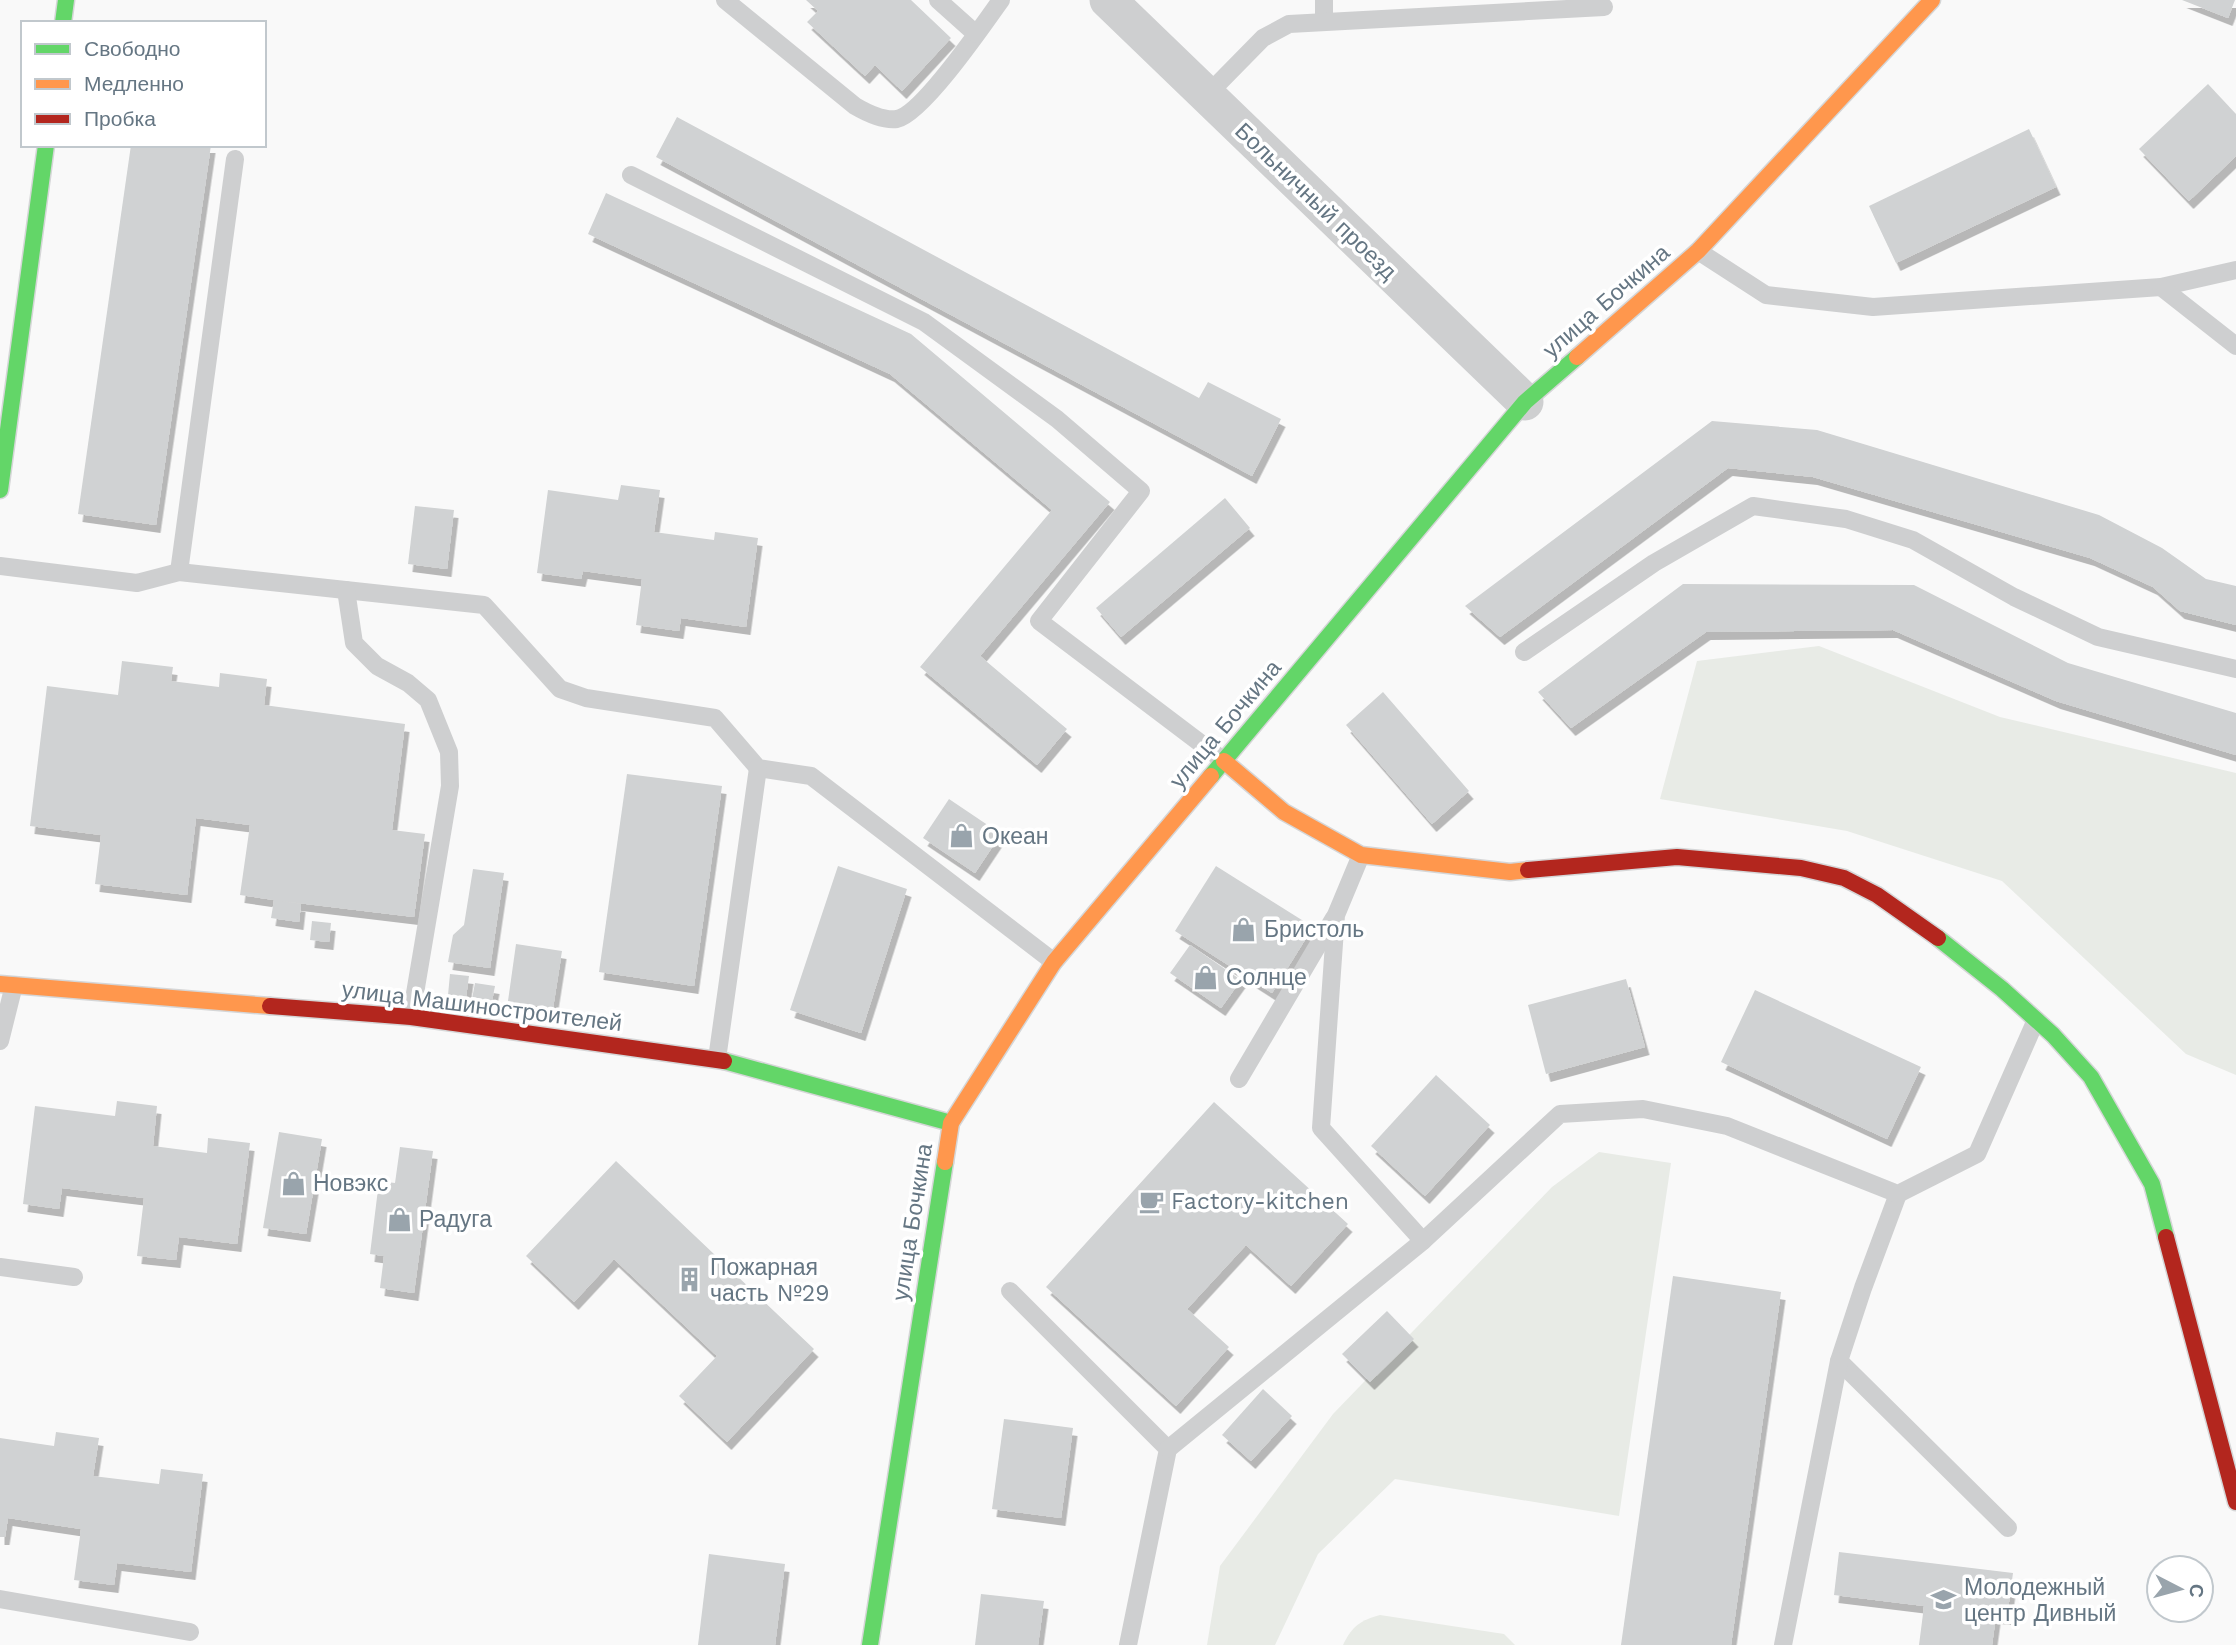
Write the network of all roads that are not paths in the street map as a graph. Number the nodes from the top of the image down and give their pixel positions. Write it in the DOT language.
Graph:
graph roads {
  1 [pos="66,0"];
  2 [pos="725,0"];
  3 [pos="938,0"];
  4 [pos="1001,0"];
  5 [pos="1108,0"];
  6 [pos="1324,0"];
  7 [pos="1932,0"];
  8 [pos="1604,7"];
  9 [pos="63,21"];
  10 [pos="1324,22"];
  11 [pos="976,34"];
  12 [pos="1207,95"];
  13 [pos="47,147"];
  14 [pos="235,159"];
  15 [pos="631,175"];
  16 [pos="1698,251"];
  17 [pos="2236,270"];
  18 [pos="2161,287"];
  19 [pos="2236,346"];
  20 [pos="1525,401"];
  21 [pos="0,490"];
  22 [pos="0,566"];
  23 [pos="178,572"];
  24 [pos="346,590"];
  25 [pos="1524,652"];
  26 [pos="2236,669"];
  27 [pos="1224,761"];
  28 [pos="758,768"];
  29 [pos="1361,855"];
  30 [pos="1336,915"];
  31 [pos="1054,962"];
  32 [pos="7,984"];
  33 [pos="411,1017"];
  34 [pos="2036,1020"];
  35 [pos="0,1041"];
  36 [pos="717,1059"];
  37 [pos="1239,1079"];
  38 [pos="951,1123"];
  39 [pos="1898,1194"];
  40 [pos="1423,1241"];
  41 [pos="0,1266"];
  42 [pos="74,1277"];
  43 [pos="1010,1291"];
  44 [pos="1839,1361"];
  45 [pos="1168,1449"];
  46 [pos="2236,1502"];
  47 [pos="2008,1528"];
  48 [pos="0,1599"];
  49 [pos="190,1632"];
  50 [pos="870,1645"];
  51 [pos="1128,1645"];
  52 [pos="1783,1645"];
  1 -- 9 [label="street"];
  2 -- 11 [label="lane"];
  3 -- 11 [label="lane"];
  4 -- 11 [label="lane"];
  5 -- 12 [label="street, Больничный проезд"];
  6 -- 10 [label="lane"];
  7 -- 16 [label="street, улица Бочкина"];
  8 -- 10 [label="lane"];
  10 -- 12 [label="lane"];
  12 -- 20 [label="street, Больничный проезд"];
  13 -- 21 [label="street"];
  14 -- 23 [label="lane"];
  15 -- 27 [label="lane"];
  16 -- 18 [label="lane"];
  16 -- 20 [label="street, улица Бочкина"];
  17 -- 18 [label="lane"];
  18 -- 19 [label="lane"];
  20 -- 27 [label="street, улица Бочкина"];
  22 -- 23 [label="lane"];
  23 -- 24 [label="lane"];
  24 -- 28 [label="lane"];
  24 -- 33 [label="lane"];
  25 -- 26 [label="lane"];
  27 -- 29 [label="street"];
  27 -- 31 [label="street, улица Бочкина"];
  28 -- 31 [label="lane"];
  28 -- 36 [label="lane"];
  29 -- 30 [label="lane"];
  29 -- 34 [label="street"];
  30 -- 37 [label="lane"];
  30 -- 40 [label="lane"];
  31 -- 38 [label="street, улица Бочкина"];
  32 -- 33 [label="street, улица Машиностроителей"];
  32 -- 35 [label="lane"];
  33 -- 36 [label="street, улица Машиностроителей"];
  34 -- 39 [label="lane"];
  34 -- 46 [label="street"];
  36 -- 38 [label="street, улица Машиностроителей"];
  38 -- 50 [label="street, улица Бочкина"];
  39 -- 40 [label="lane"];
  39 -- 44 [label="lane"];
  40 -- 45 [label="lane"];
  41 -- 42 [label="lane"];
  43 -- 45 [label="lane"];
  44 -- 47 [label="lane"];
  44 -- 52 [label="lane"];
  45 -- 51 [label="lane"];
  48 -- 49 [label="lane"];
}
